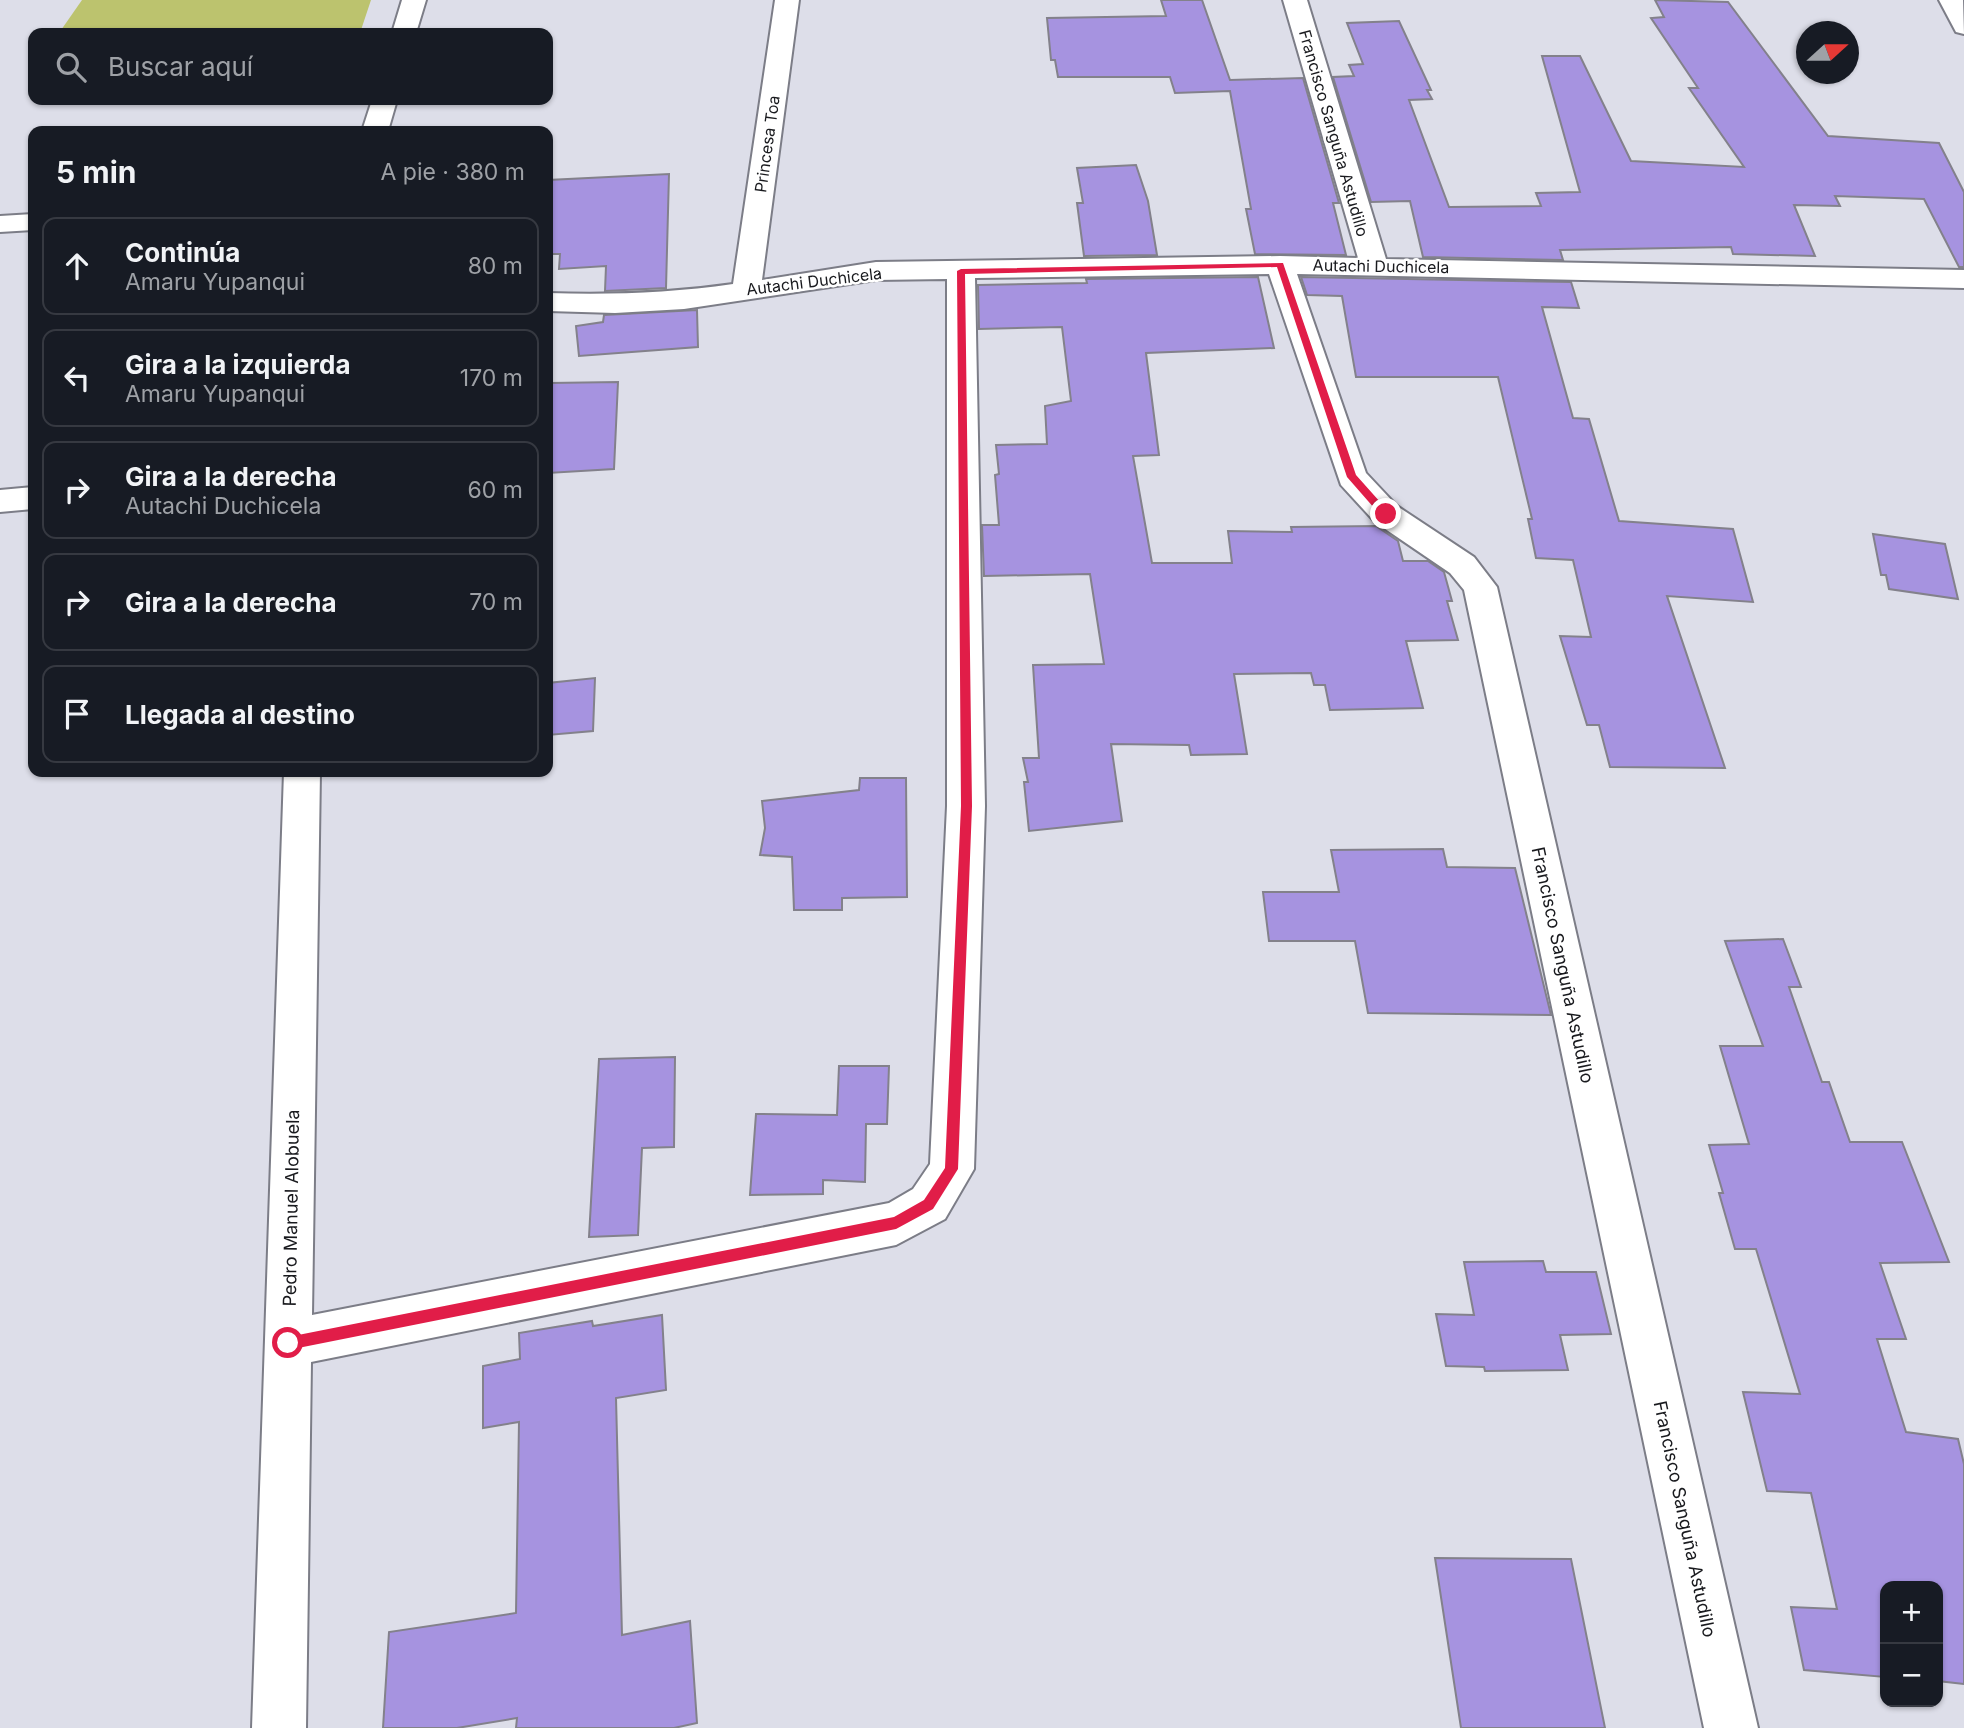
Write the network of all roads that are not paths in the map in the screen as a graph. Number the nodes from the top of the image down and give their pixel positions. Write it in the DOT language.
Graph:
graph roads {
  1 [pos="414,0"];
  2 [pos="787,0"];
  3 [pos="1295,0"];
  4 [pos="1951,0"];
  5 [pos="1964,27"];
  6 [pos="406,28"];
  7 [pos="383,105"];
  8 [pos="376,126"];
  9 [pos="28,222"];
  10 [pos="0,224"];
  11 [pos="1280,265"];
  12 [pos="1374,266"];
  13 [pos="961,271"];
  14 [pos="1964,279"];
  15 [pos="746,289"];
  16 [pos="553,302"];
  17 [pos="28,498"];
  18 [pos="0,501"];
  19 [pos="302,777"];
  20 [pos="288,1343"];
  21 [pos="279,1728"];
  22 [pos="1731,1728"];
  1 -- 6 [label="street"];
  2 -- 15 [label="street, Princesa Toa"];
  3 -- 12 [label="street, Francisco Sanguña Astudillo"];
  4 -- 5 [label="street"];
  7 -- 8 [label="street"];
  9 -- 10 [label="street"];
  11 -- 12 [label="street, Autachi Duchicela"];
  11 -- 13 [label="street, Autachi Duchicela"];
  11 -- 22 [label="street, Francisco Sanguña Astudillo"];
  12 -- 14 [label="street, Autachi Duchicela"];
  13 -- 15 [label="street, Autachi Duchicela"];
  13 -- 20 [label="street"];
  15 -- 16 [label="street, Autachi Duchicela"];
  17 -- 18 [label="street"];
  19 -- 20 [label="street, Pedro Manuel Alobuela"];
  20 -- 21 [label="street, Pedro Manuel Alobuela"];
}
